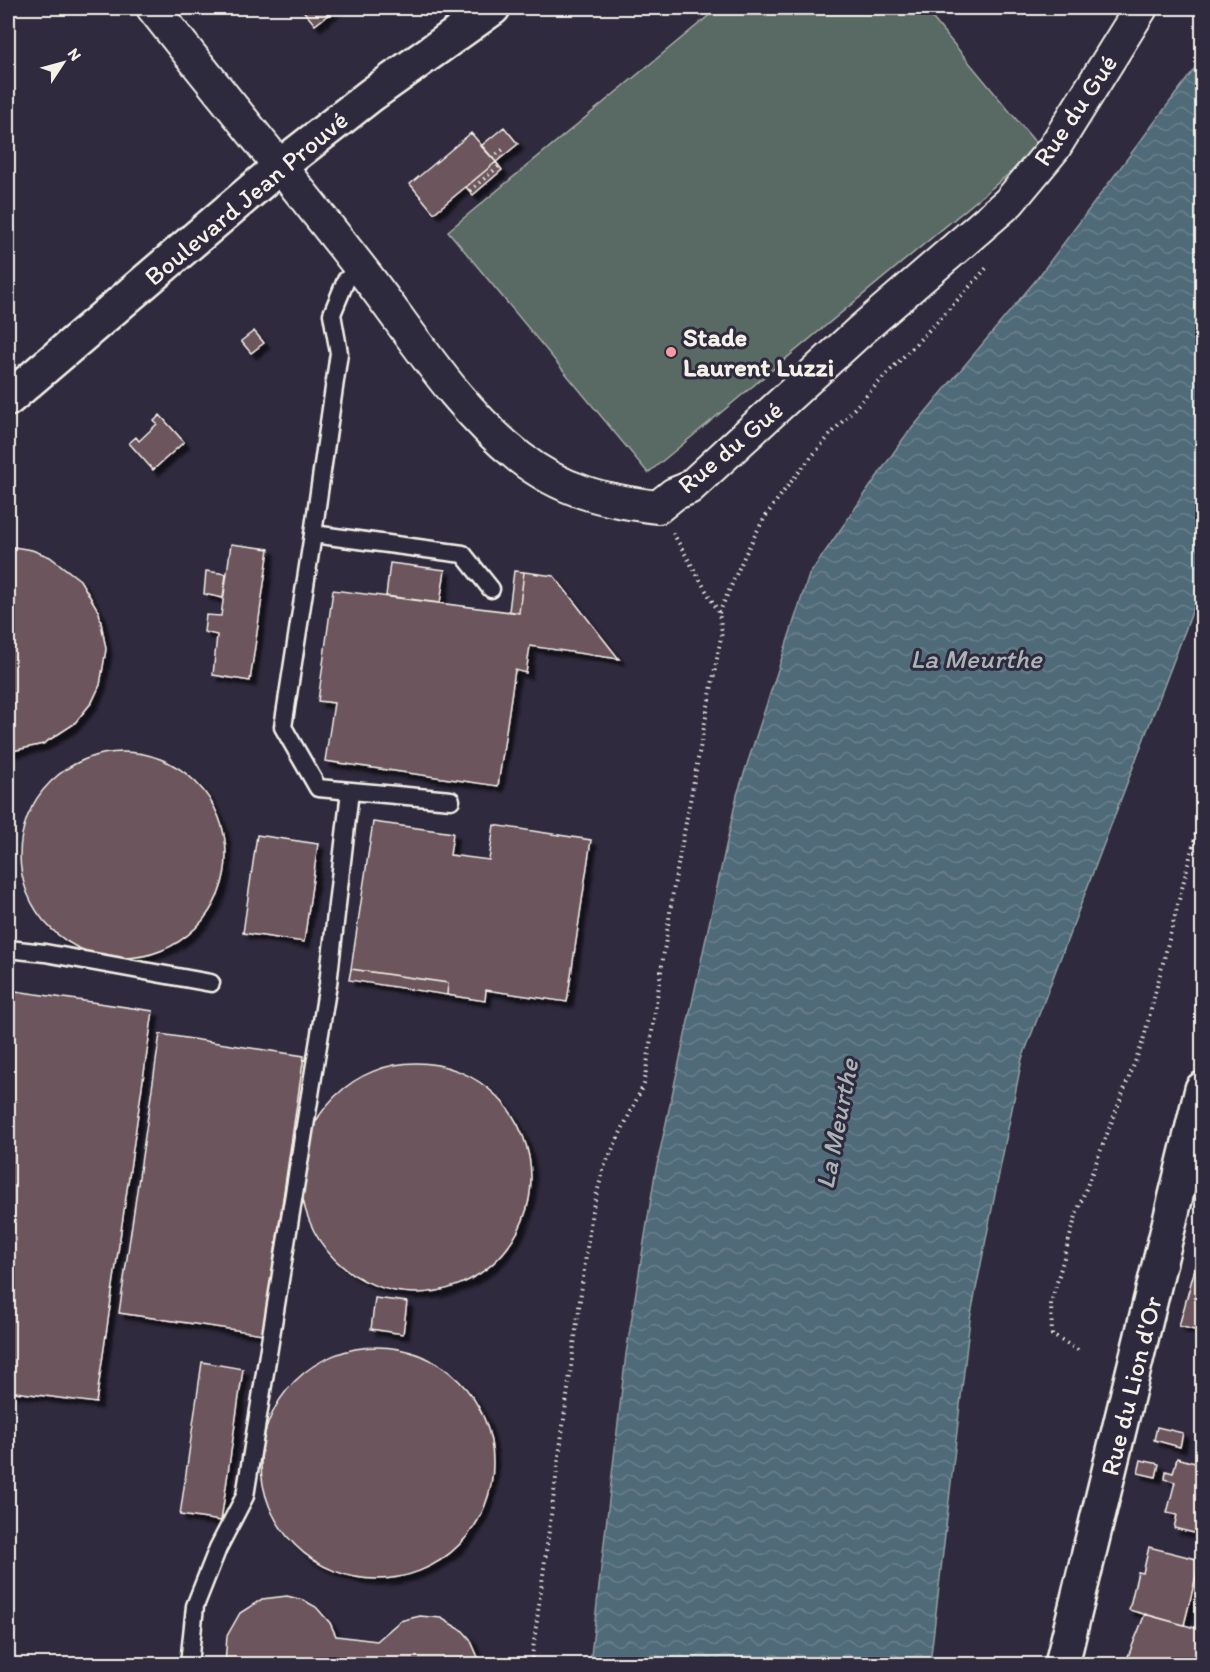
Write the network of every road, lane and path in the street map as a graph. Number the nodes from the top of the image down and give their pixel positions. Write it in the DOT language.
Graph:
graph roads {
  1 [pos="153,8"];
  2 [pos="493,8"];
  3 [pos="1141,8"];
  4 [pos="505,148"];
  5 [pos="492,159"];
  6 [pos="499,166"];
  7 [pos="279,167"];
  8 [pos="470,191"];
  9 [pos="992,261"];
  10 [pos="361,268"];
  11 [pos="8,399"];
  12 [pos="658,507"];
  13 [pos="313,534"];
  14 [pos="491,590"];
  15 [pos="719,614"];
  16 [pos="350,791"];
  17 [pos="451,800"];
  18 [pos="1203,810"];
  19 [pos="8,949"];
  20 [pos="211,983"];
  21 [pos="1201,1102"];
  22 [pos="1078,1350"];
  23 [pos="189,1665"];
  24 [pos="531,1665"];
  25 [pos="1062,1665"];
  1 -- 7 [label="street, Rue du Gué"];
  2 -- 7 [label="street, Boulevard Jean Prouvé"];
  3 -- 12 [label="street, Rue du Gué"];
  4 -- 5 [label="path"];
  6 -- 8 [label="path"];
  7 -- 10 [label="street, Rue du Gué"];
  7 -- 11 [label="street, Boulevard Jean Prouvé"];
  9 -- 15 [label="path"];
  10 -- 12 [label="street, Rue du Gué"];
  10 -- 13 [label="lane"];
  12 -- 15 [label="path"];
  13 -- 14 [label="lane"];
  13 -- 16 [label="lane"];
  15 -- 24 [label="path"];
  16 -- 17 [label="lane"];
  16 -- 23 [label="lane"];
  18 -- 22 [label="path"];
  19 -- 20 [label="lane"];
  21 -- 25 [label="street, Rue du Lion d'Or"];
}
